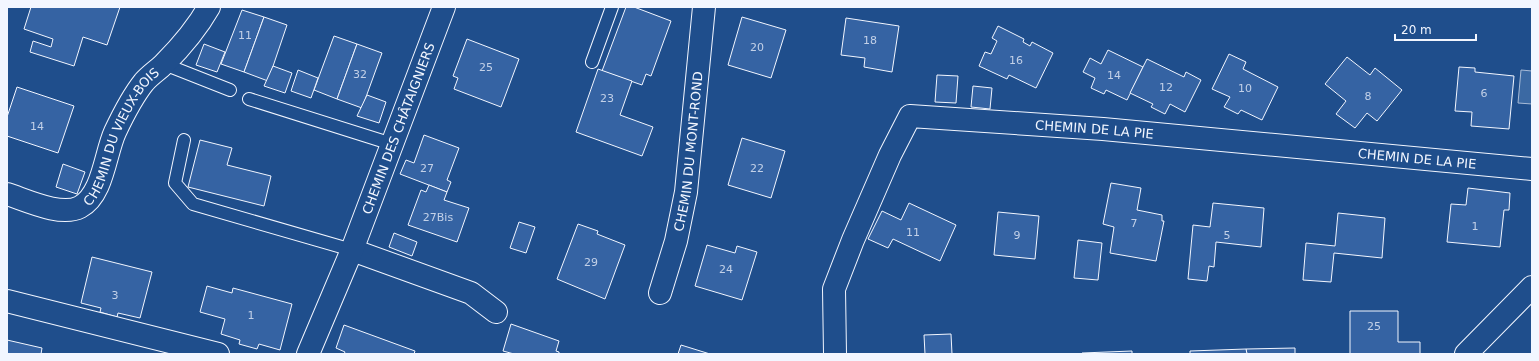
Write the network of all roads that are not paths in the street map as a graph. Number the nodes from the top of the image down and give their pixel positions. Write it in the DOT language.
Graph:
graph roads {
  1 [pos="209,7"];
  2 [pos="444,7"];
  3 [pos="612,7"];
  4 [pos="704,7"];
  5 [pos="592,62"];
  6 [pos="164,64"];
  7 [pos="230,90"];
  8 [pos="249,99"];
  9 [pos="184,140"];
  10 [pos="392,144"];
  11 [pos="1532,169"];
  12 [pos="7,194"];
  13 [pos="352,250"];
  14 [pos="1532,287"];
  15 [pos="660,293"];
  16 [pos="7,301"];
  17 [pos="496,312"];
  18 [pos="218,354"];
  19 [pos="308,354"];
  20 [pos="836,354"];
  21 [pos="1466,354"];
  1 -- 6 [label="street, CHEMIN DU VIEUX-BOIS"];
  2 -- 10 [label="street, CHEMIN DES CHÂTAIGNIERS"];
  3 -- 5 [label="lane"];
  4 -- 15 [label="street, CHEMIN DU MONT-ROND"];
  6 -- 7 [label="lane"];
  6 -- 12 [label="street, CHEMIN DU VIEUX-BOIS"];
  8 -- 10 [label="lane"];
  9 -- 13 [label="lane"];
  10 -- 13 [label="street, CHEMIN DES CHÂTAIGNIERS"];
  11 -- 20 [label="street, CHEMIN DE LA PIE"];
  13 -- 17 [label="street"];
  13 -- 19 [label="street, CHEMIN DES CHÂTAIGNIERS"];
  14 -- 21 [label="street"];
  16 -- 18 [label="street"];
}
